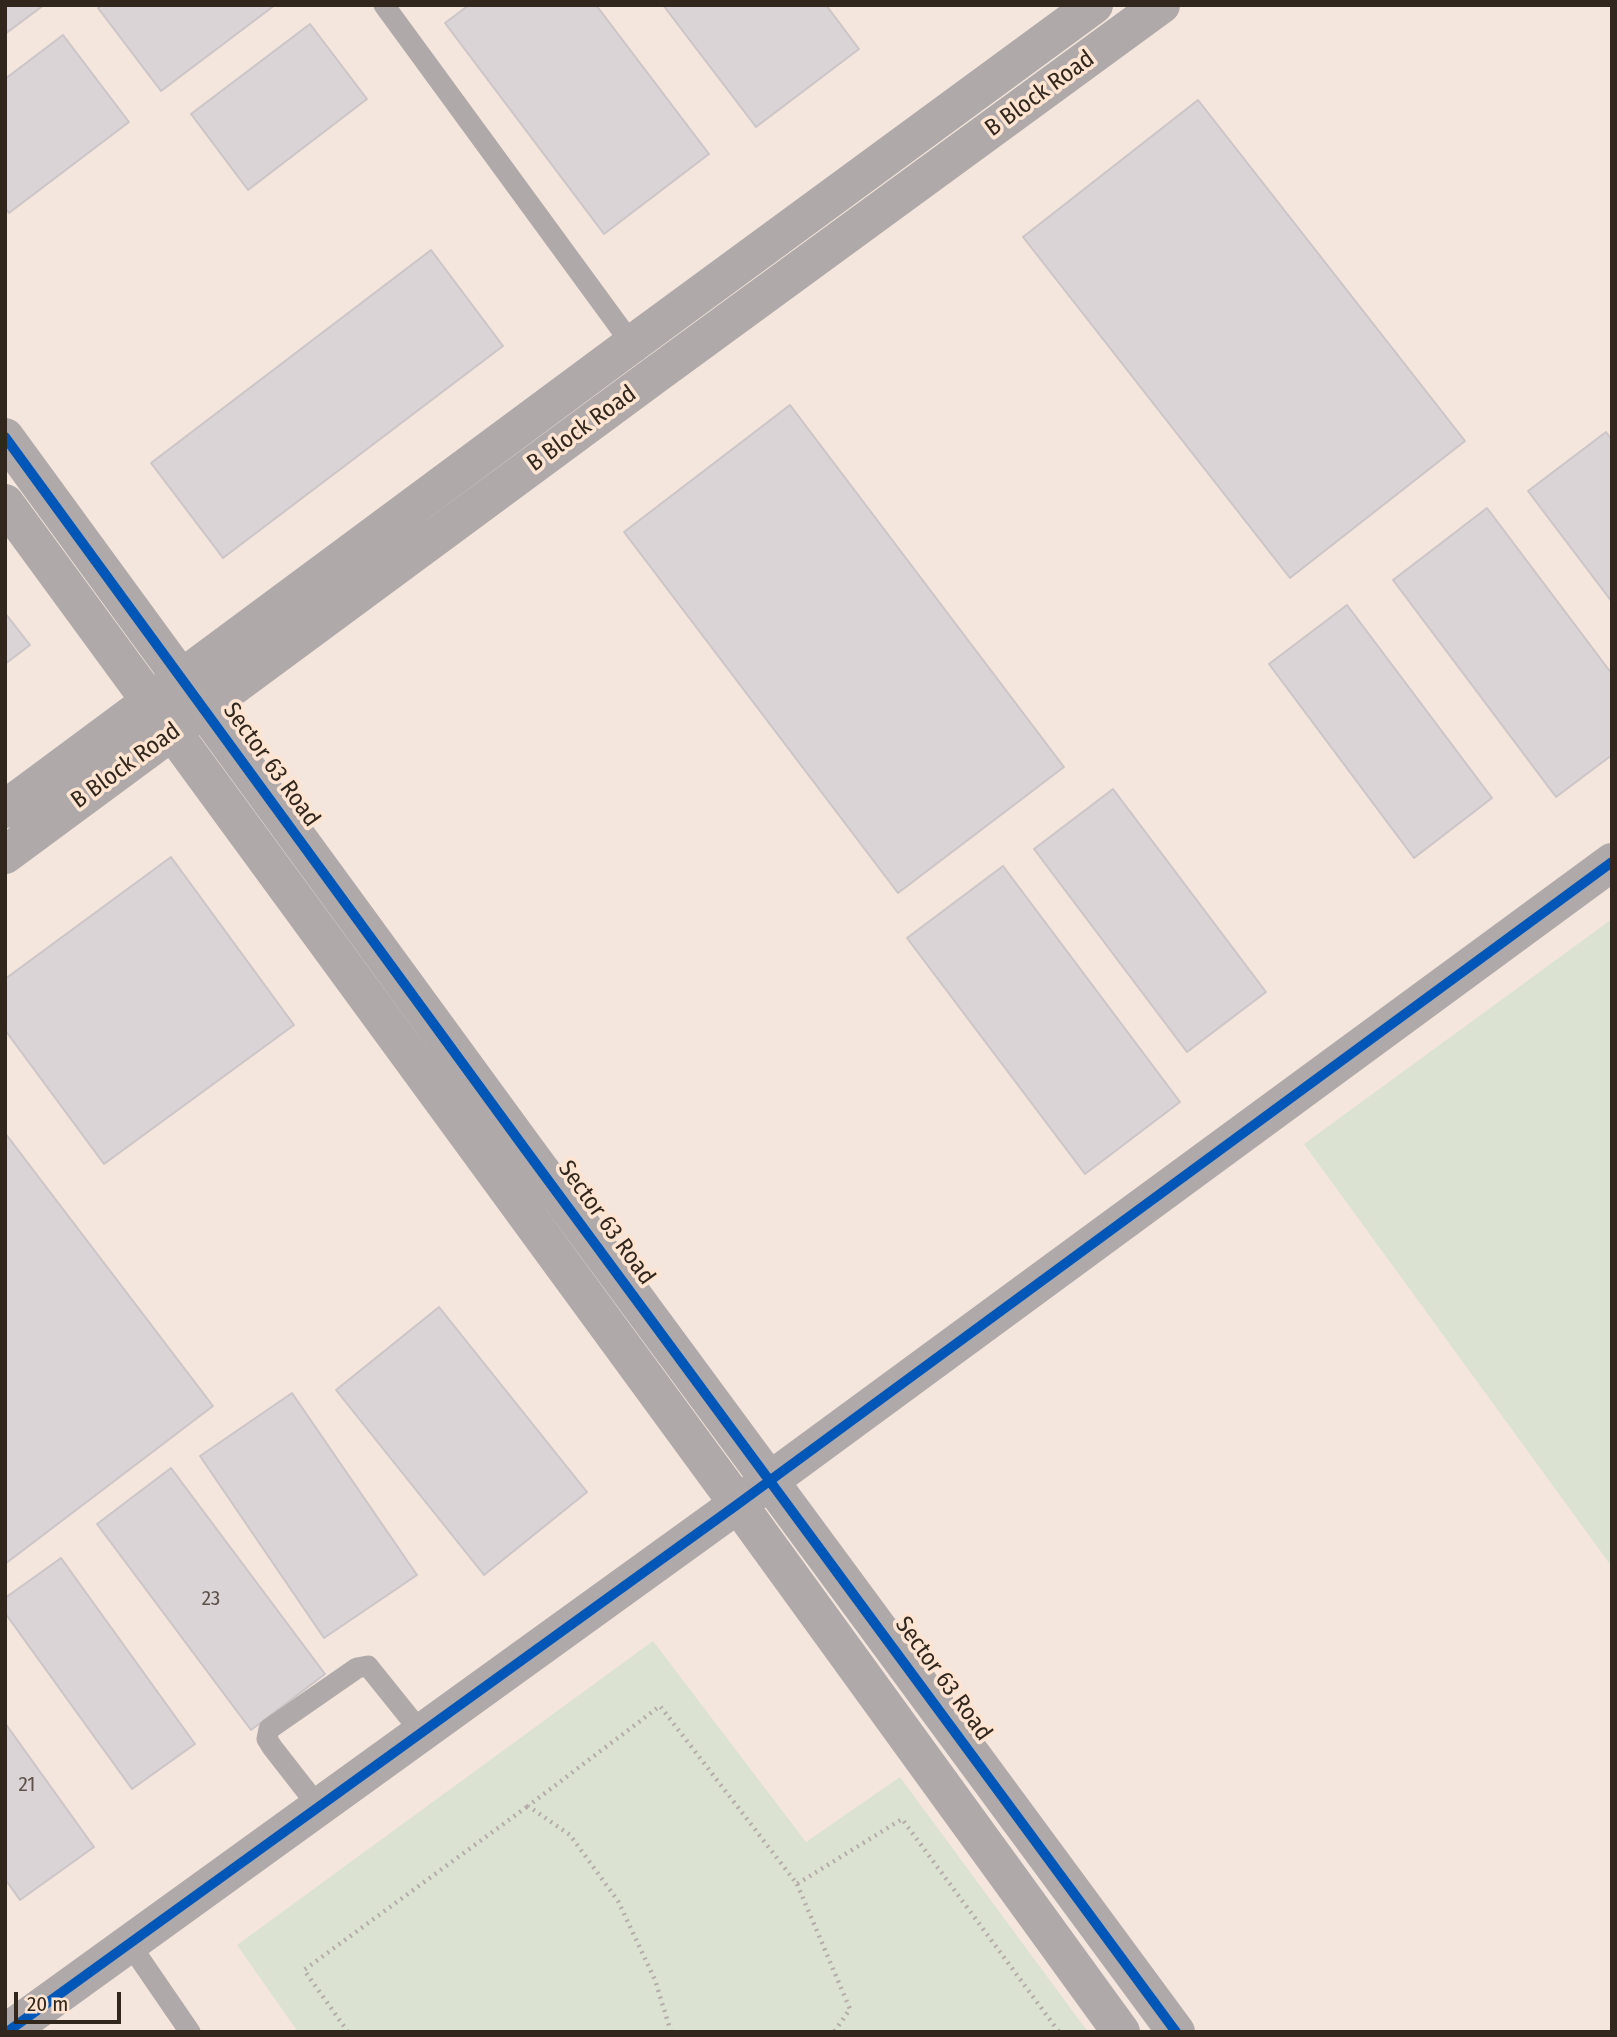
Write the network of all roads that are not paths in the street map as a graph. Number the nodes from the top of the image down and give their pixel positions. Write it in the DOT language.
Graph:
graph roads {
  1 [pos="384,5"];
  2 [pos="1094,5"];
  3 [pos="1161,5"];
  4 [pos="632,344"];
  5 [pos="655,375"];
  6 [pos="5,437"];
  7 [pos="5,503"];
  8 [pos="193,694"];
  9 [pos="162,717"];
  10 [pos="5,809"];
  11 [pos="5,855"];
  12 [pos="1612,862"];
  13 [pos="770,1480"];
  14 [pos="738,1503"];
  15 [pos="422,1732"];
  16 [pos="318,1807"];
  17 [pos="129,1943"];
  18 [pos="7,2032"];
  19 [pos="190,2032"];
  20 [pos="1121,2032"];
  21 [pos="1176,2032"];
  1 -- 4 [label="lane"];
  2 -- 4 [label="street, B Block Road"];
  3 -- 5 [label="street, B Block Road"];
  4 -- 5 [label="lane"];
  4 -- 8 [label="street, B Block Road"];
  5 -- 8 [label="street, B Block Road"];
  6 -- 8 [label="street, Sector 63 Road"];
  7 -- 9 [label="street"];
  8 -- 9 [label="street, B Block Road"];
  8 -- 13 [label="street, Sector 63 Road"];
  9 -- 10 [label="street, B Block Road"];
  9 -- 11 [label="street, B Block Road"];
  9 -- 14 [label="street"];
  12 -- 13 [label="street"];
  13 -- 14 [label="street"];
  13 -- 21 [label="street, Sector 63 Road"];
  14 -- 15 [label="street"];
  14 -- 20 [label="street"];
  15 -- 16 [label="street"];
  15 -- 16 [label="lane"];
  16 -- 17 [label="street"];
  17 -- 18 [label="street"];
  17 -- 19 [label="lane"];
}
